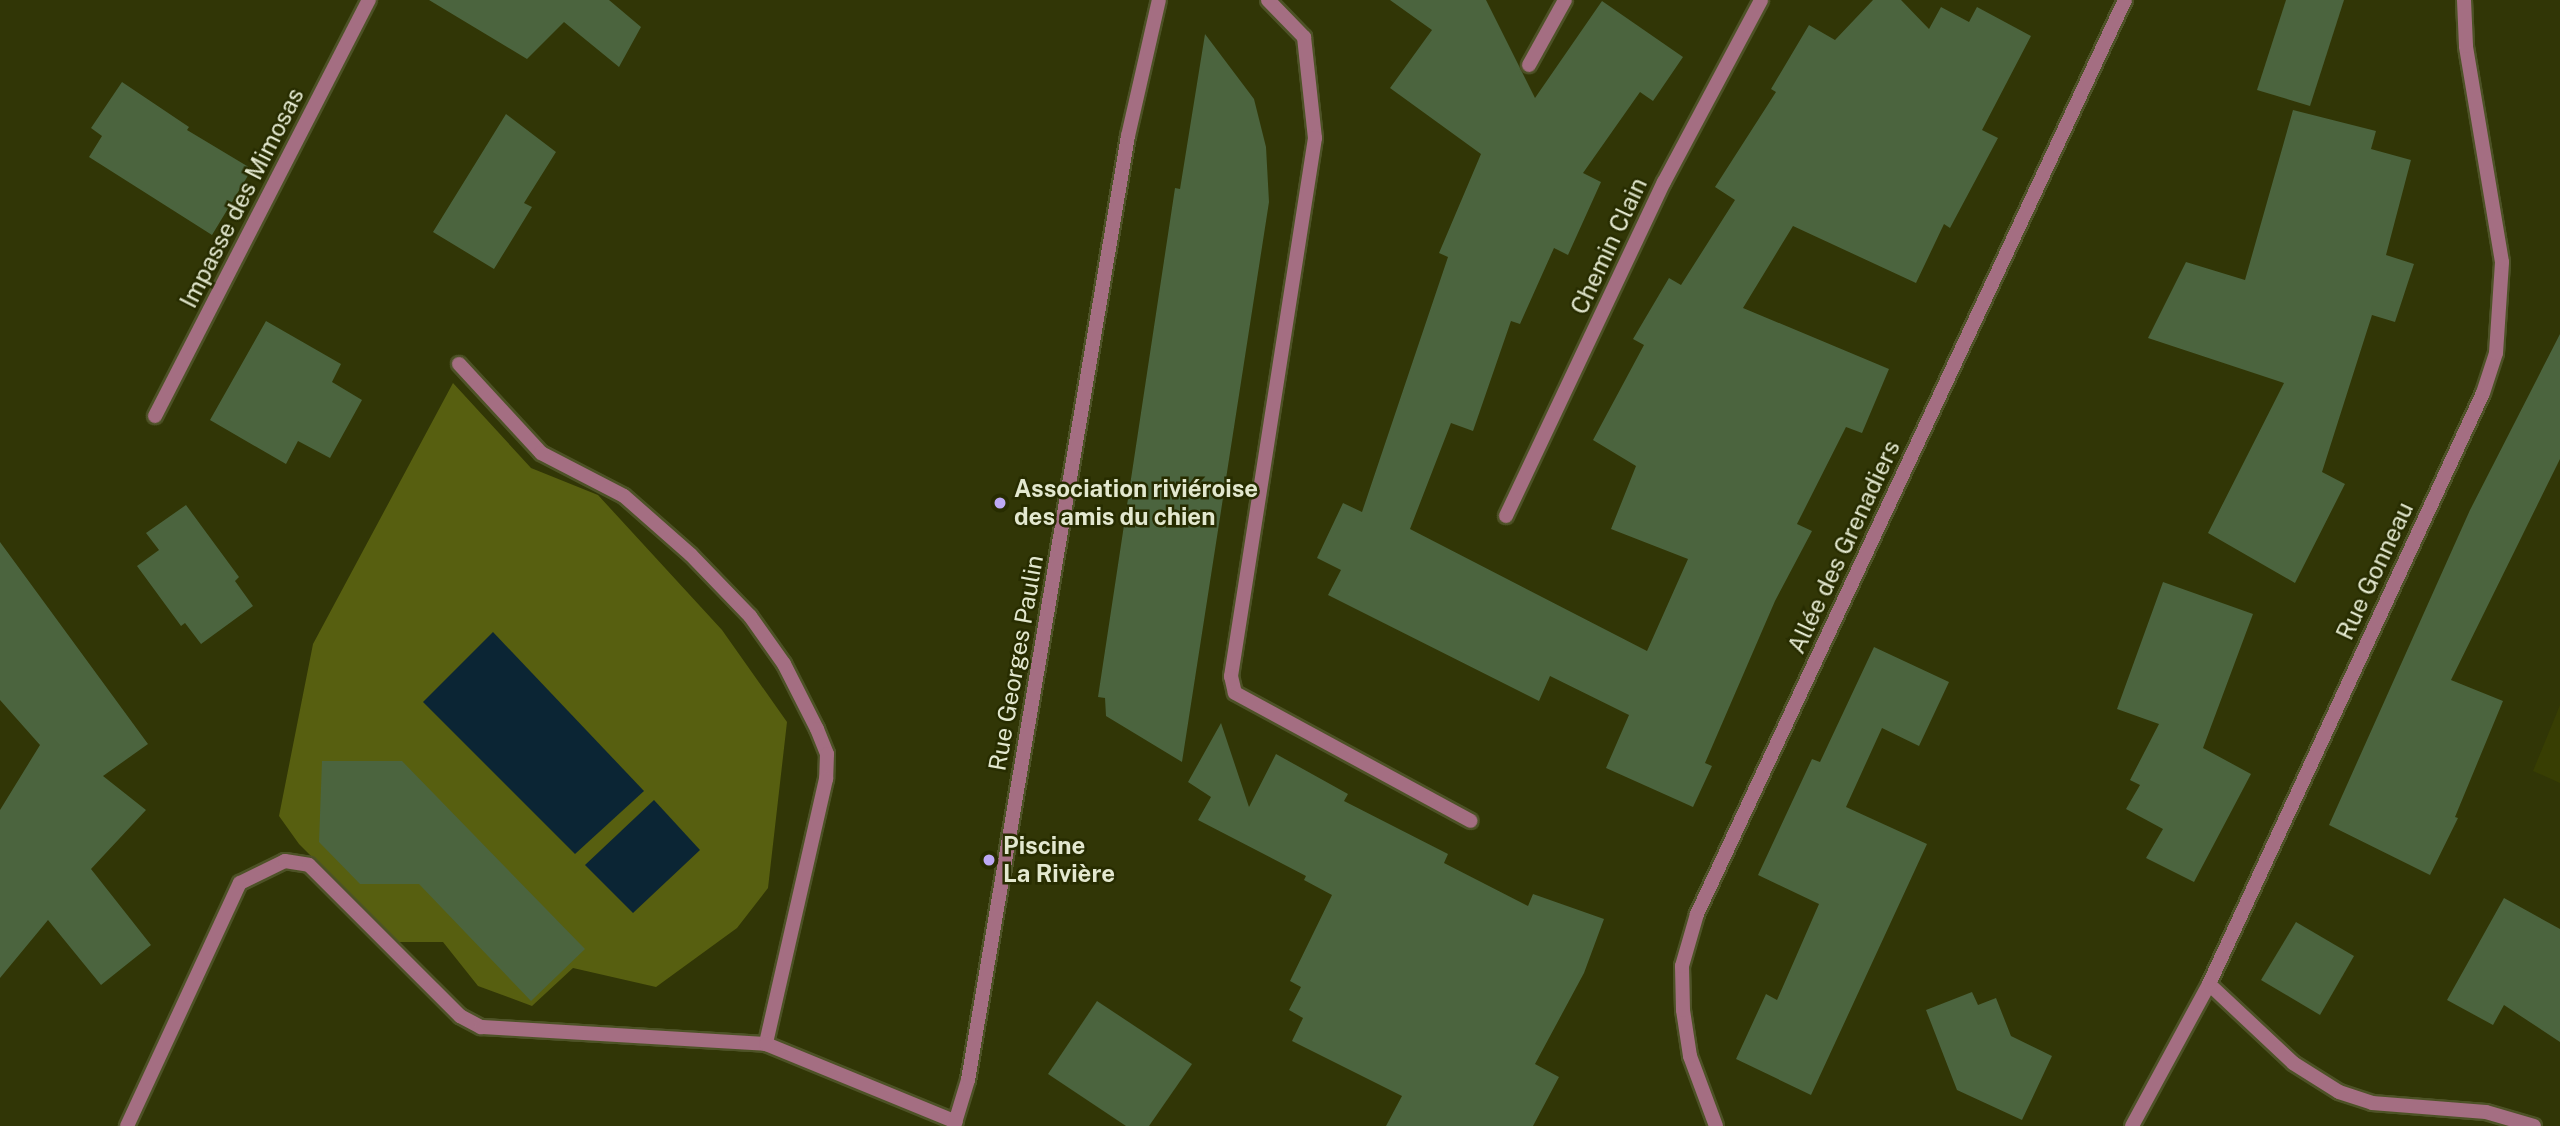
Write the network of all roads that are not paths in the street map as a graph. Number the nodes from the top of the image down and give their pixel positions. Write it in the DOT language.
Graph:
graph roads {
  1 [pos="369,0"];
  2 [pos="1159,0"];
  3 [pos="1268,0"];
  4 [pos="1564,0"];
  5 [pos="1761,0"];
  6 [pos="2124,0"];
  7 [pos="2464,0"];
  8 [pos="1529,65"];
  9 [pos="459,363"];
  10 [pos="155,416"];
  11 [pos="1506,516"];
  12 [pos="1471,821"];
  13 [pos="2209,984"];
  14 [pos="766,1044"];
  15 [pos="955,1124"];
  16 [pos="127,1126"];
  17 [pos="1716,1126"];
  18 [pos="2132,1126"];
  19 [pos="2534,1126"];
  1 -- 10 [label="street, Impasse des Mimosas"];
  2 -- 15 [label="street, Rue Georges Paulin"];
  3 -- 12 [label="street"];
  4 -- 8 [label="street"];
  5 -- 11 [label="street, Chemin Clain"];
  6 -- 17 [label="street, Allée des Grenadiers"];
  7 -- 13 [label="street, Rue Gonneau"];
  9 -- 14 [label="street"];
  13 -- 18 [label="street, Rue Gonneau"];
  13 -- 19 [label="street"];
  14 -- 15 [label="street"];
  14 -- 16 [label="street"];
}
